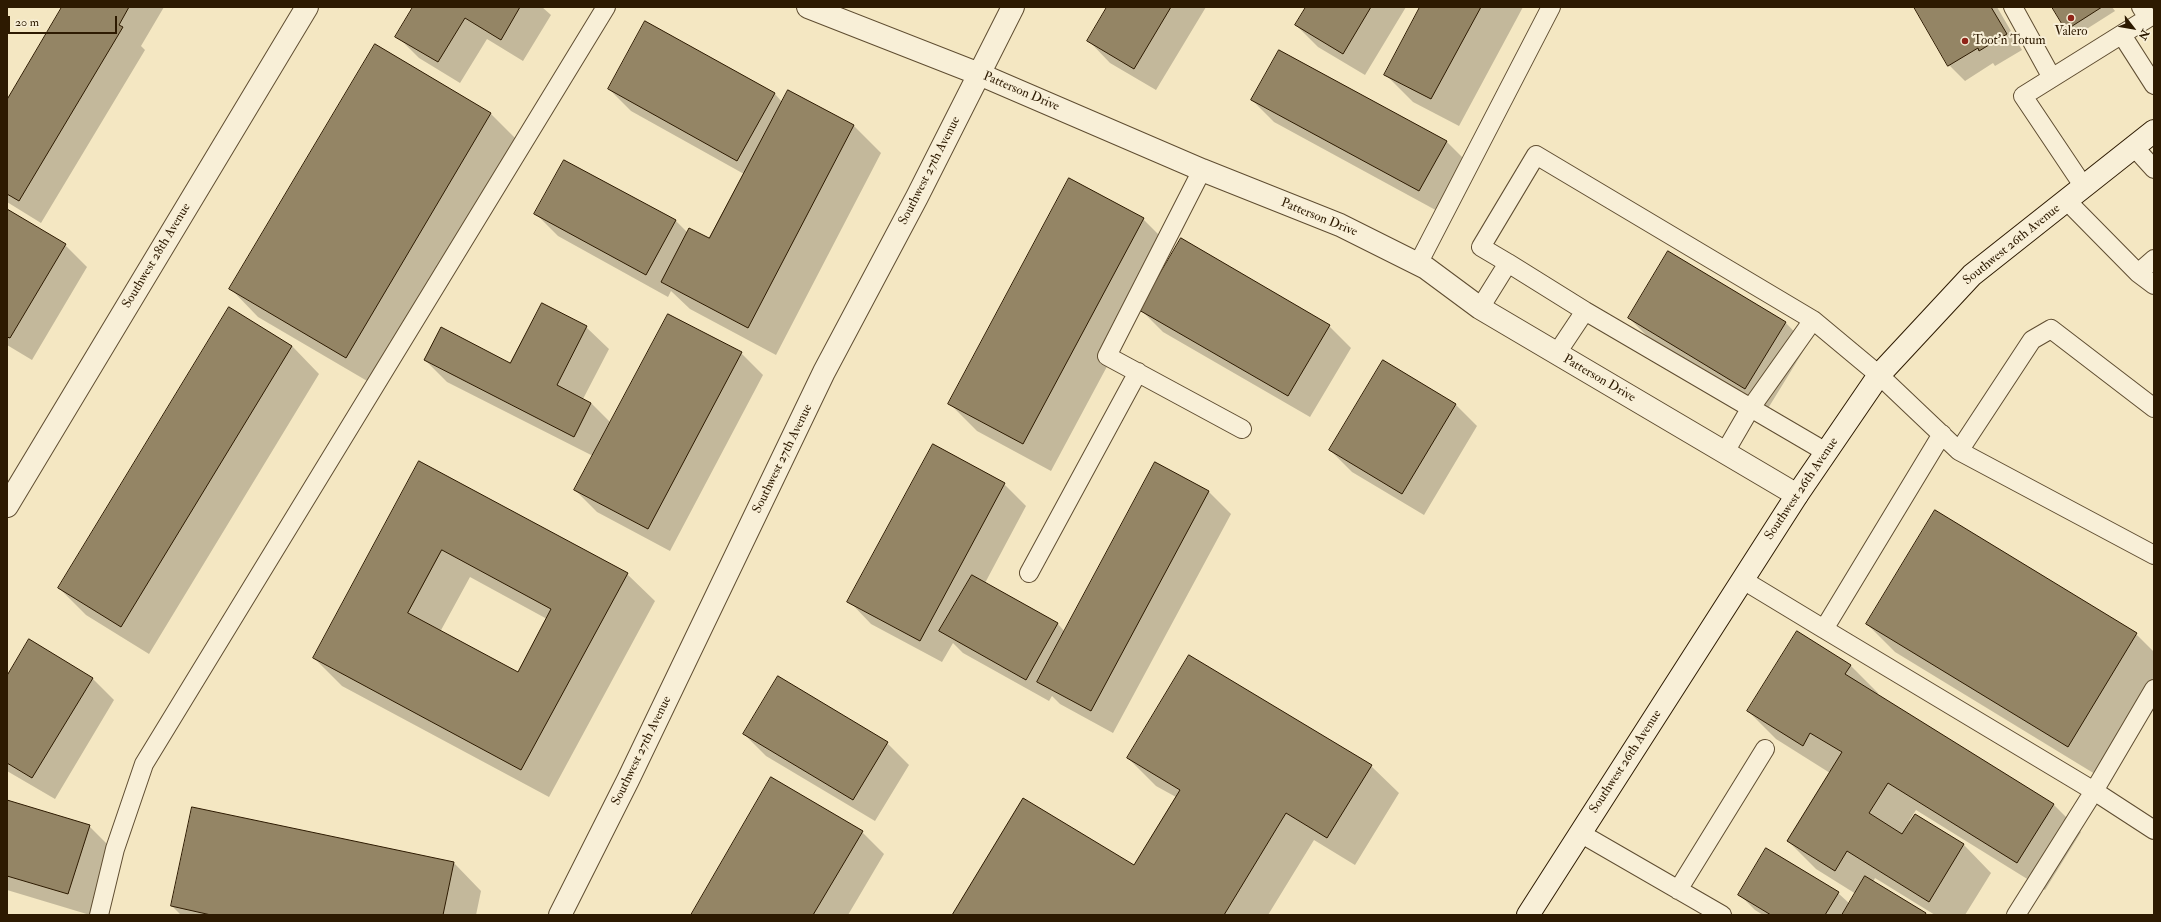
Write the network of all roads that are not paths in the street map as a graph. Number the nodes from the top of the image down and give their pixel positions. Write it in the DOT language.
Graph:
graph roads {
  1 [pos="307,7"];
  2 [pos="606,7"];
  3 [pos="808,7"];
  4 [pos="1013,7"];
  5 [pos="1551,7"];
  6 [pos="2142,7"];
  7 [pos="2017,8"];
  8 [pos="2122,35"];
  9 [pos="979,74"];
  10 [pos="2052,78"];
  11 [pos="2154,86"];
  12 [pos="2154,131"];
  13 [pos="2134,147"];
  14 [pos="2154,169"];
  15 [pos="1202,170"];
  16 [pos="2084,187"];
  17 [pos="2067,201"];
  18 [pos="2154,259"];
  19 [pos="1508,263"];
  20 [pos="1418,264"];
  21 [pos="2138,273"];
  22 [pos="2154,285"];
  23 [pos="1480,308"];
  24 [pos="1585,311"];
  25 [pos="1813,320"];
  26 [pos="1557,353"];
  27 [pos="1138,372"];
  28 [pos="1879,375"];
  29 [pos="2154,408"];
  30 [pos="1750,409"];
  31 [pos="1242,429"];
  32 [pos="1942,434"];
  33 [pos="1960,450"];
  34 [pos="1725,452"];
  35 [pos="1826,452"];
  36 [pos="1797,495"];
  37 [pos="7,506"];
  38 [pos="2154,555"];
  39 [pos="1029,573"];
  40 [pos="1743,580"];
  41 [pos="1824,629"];
  42 [pos="2154,689"];
  43 [pos="1765,749"];
  44 [pos="2094,792"];
  45 [pos="2154,830"];
  46 [pos="1580,833"];
  47 [pos="1678,890"];
  48 [pos="99,915"];
  49 [pos="560,915"];
  50 [pos="1528,915"];
  51 [pos="1722,915"];
  52 [pos="2016,915"];
  1 -- 37 [label="street, Southwest 28th Avenue"];
  2 -- 48 [label="lane"];
  3 -- 9 [label="street, Patterson Drive"];
  4 -- 9 [label="street, Southwest 27th Avenue"];
  5 -- 20 [label="lane"];
  6 -- 8 [label="lane"];
  7 -- 10 [label="lane"];
  8 -- 10 [label="lane"];
  8 -- 11 [label="lane"];
  9 -- 15 [label="street, Patterson Drive"];
  9 -- 49 [label="street, Southwest 27th Avenue"];
  10 -- 16 [label="lane"];
  12 -- 13 [label="street, Southwest 26th Avenue"];
  13 -- 14 [label="lane"];
  13 -- 16 [label="street, Southwest 26th Avenue"];
  15 -- 20 [label="street, Patterson Drive"];
  15 -- 27 [label="lane"];
  16 -- 17 [label="street, Southwest 26th Avenue"];
  17 -- 21 [label="lane"];
  17 -- 28 [label="street, Southwest 26th Avenue"];
  18 -- 21 [label="lane"];
  19 -- 23 [label="lane"];
  19 -- 24 [label="lane"];
  19 -- 25 [label="lane"];
  20 -- 23 [label="street, Patterson Drive"];
  21 -- 22 [label="lane"];
  23 -- 26 [label="street, Patterson Drive"];
  24 -- 26 [label="lane"];
  24 -- 30 [label="lane"];
  25 -- 28 [label="lane"];
  25 -- 30 [label="lane"];
  26 -- 34 [label="street, Patterson Drive"];
  27 -- 31 [label="lane"];
  27 -- 39 [label="lane"];
  28 -- 32 [label="lane"];
  28 -- 35 [label="street, Southwest 26th Avenue"];
  29 -- 33 [label="lane"];
  30 -- 34 [label="lane"];
  30 -- 35 [label="lane"];
  32 -- 33 [label="lane"];
  32 -- 41 [label="lane"];
  33 -- 38 [label="lane"];
  34 -- 36 [label="street, Patterson Drive"];
  35 -- 36 [label="street, Southwest 26th Avenue"];
  36 -- 40 [label="street, Southwest 26th Avenue"];
  40 -- 41 [label="lane"];
  40 -- 46 [label="street, Southwest 26th Avenue"];
  41 -- 44 [label="lane"];
  42 -- 44 [label="lane"];
  43 -- 47 [label="lane"];
  44 -- 45 [label="lane"];
  44 -- 52 [label="lane"];
  46 -- 47 [label="lane"];
  46 -- 50 [label="street, Southwest 26th Avenue"];
  47 -- 51 [label="lane"];
}
